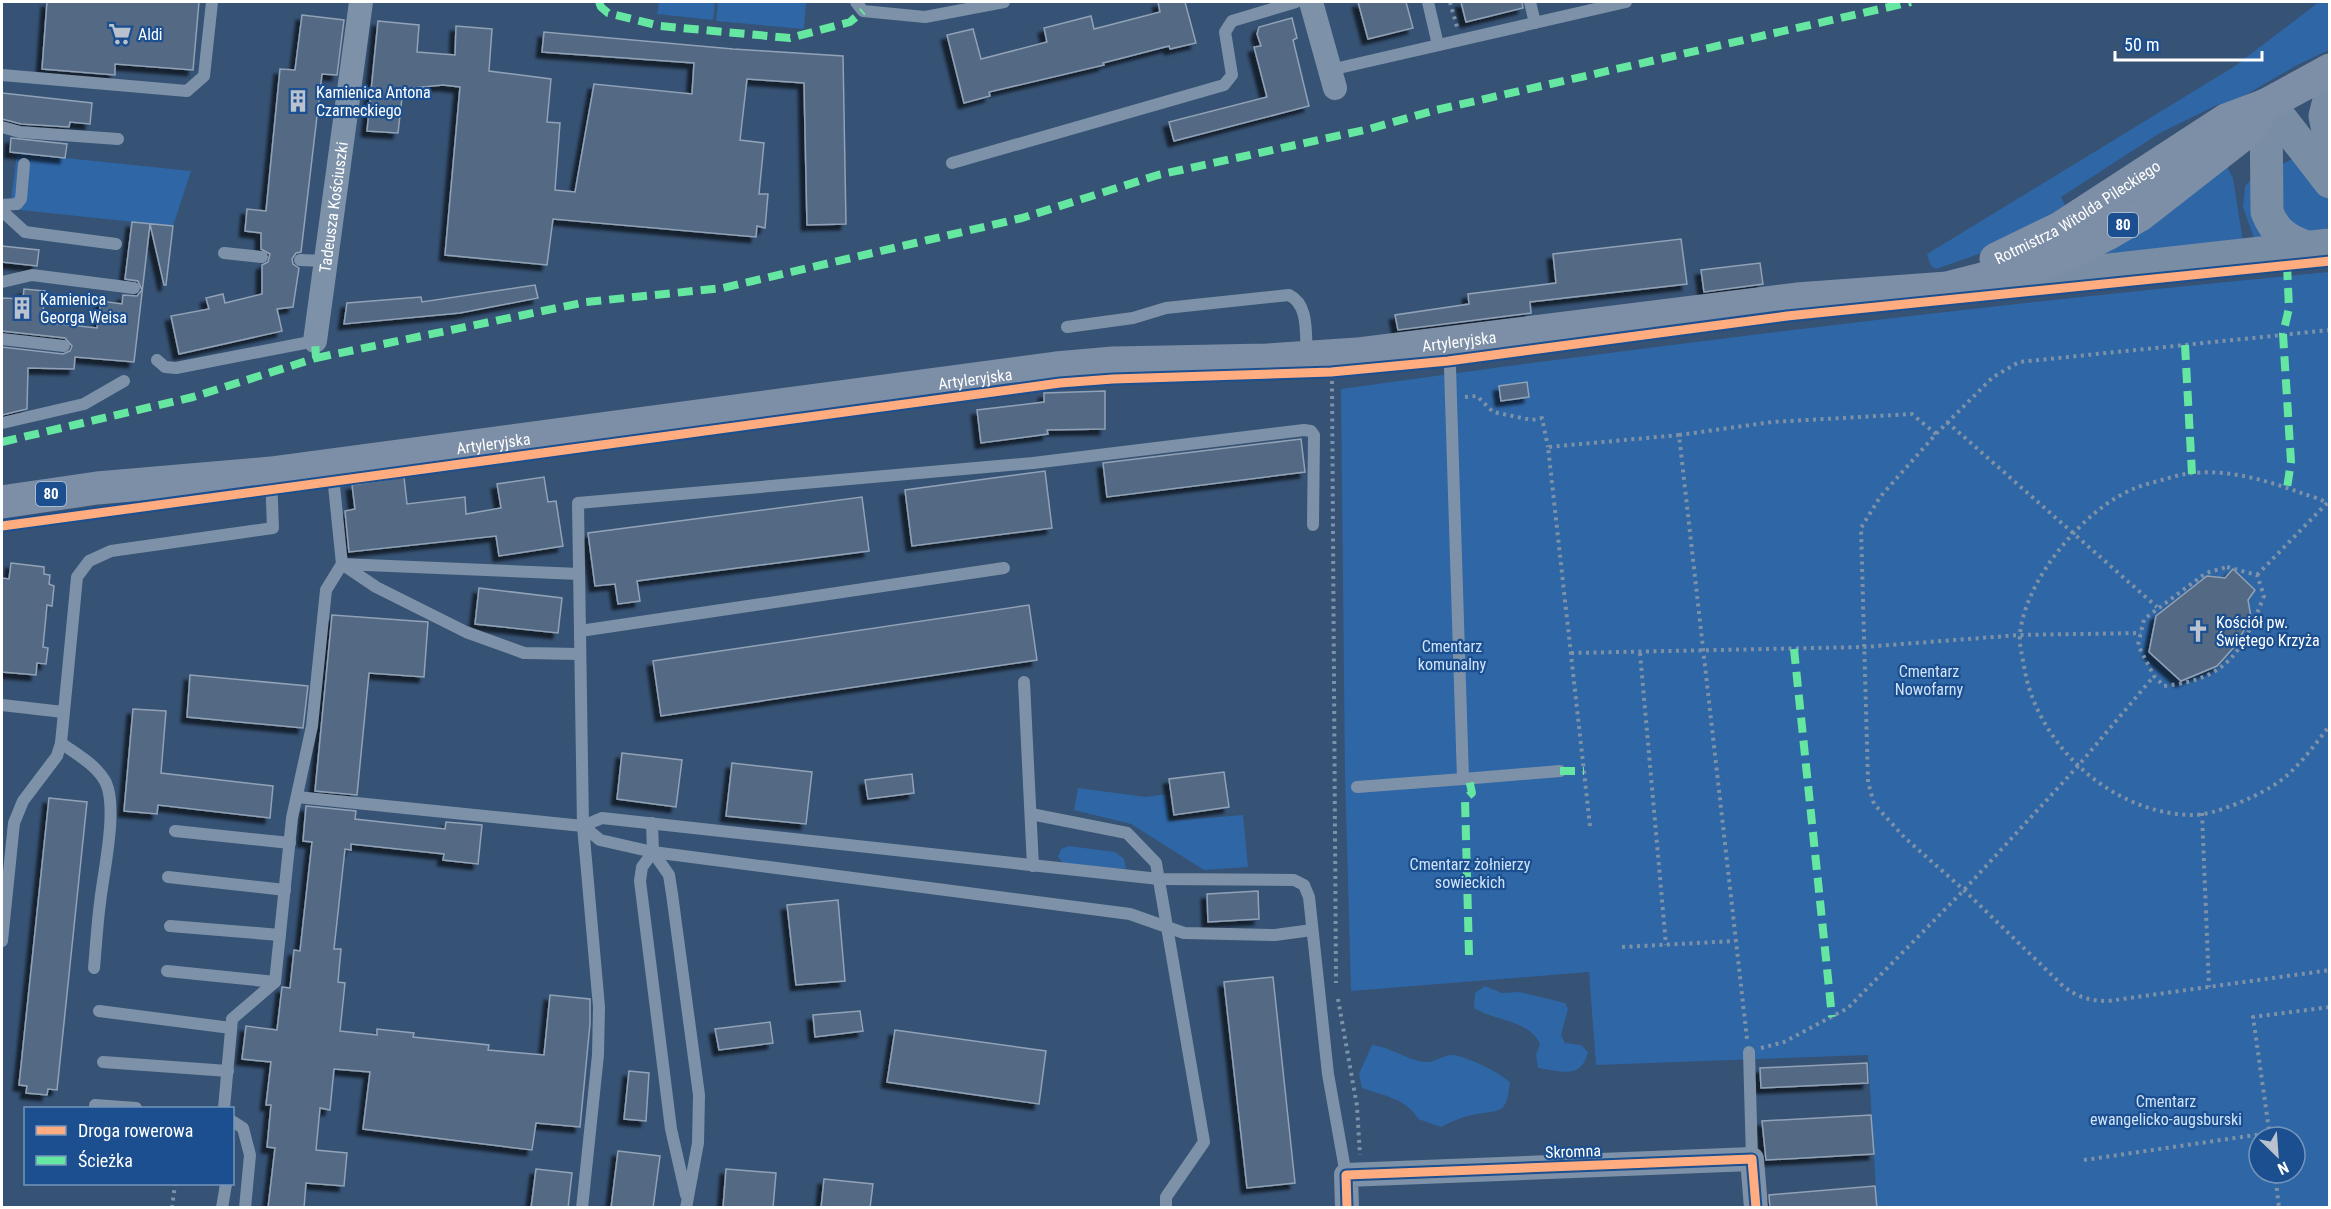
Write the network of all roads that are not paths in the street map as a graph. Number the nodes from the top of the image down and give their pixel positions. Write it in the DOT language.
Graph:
graph roads {
  1 [pos="212,2"];
  2 [pos="361,2"];
  3 [pos="856,2"];
  4 [pos="1004,2"];
  5 [pos="1296,2"];
  6 [pos="1311,2"];
  7 [pos="1428,2"];
  8 [pos="1530,2"];
  9 [pos="1626,2"];
  10 [pos="967,6"];
  11 [pos="1534,23"];
  12 [pos="1438,45"];
  13 [pos="2330,70"];
  14 [pos="2,75"];
  15 [pos="1332,80"];
  16 [pos="2330,96"];
  17 [pos="2266,105"];
  18 [pos="2,127"];
  19 [pos="118,139"];
  20 [pos="2330,141"];
  21 [pos="952,163"];
  22 [pos="24,164"];
  23 [pos="2330,182"];
  24 [pos="2,205"];
  25 [pos="2,211"];
  26 [pos="116,244"];
  27 [pos="2319,247"];
  28 [pos="224,252"];
  29 [pos="262,257"];
  30 [pos="300,260"];
  31 [pos="325,261"];
  32 [pos="2,282"];
  33 [pos="134,288"];
  34 [pos="1947,288"];
  35 [pos="1878,291"];
  36 [pos="1067,327"];
  37 [pos="2,339"];
  38 [pos="315,341"];
  39 [pos="1447,345"];
  40 [pos="64,346"];
  41 [pos="157,360"];
  42 [pos="1320,369"];
  43 [pos="124,381"];
  44 [pos="2,423"];
  45 [pos="332,465"];
  46 [pos="271,473"];
  47 [pos="2,502"];
  48 [pos="1313,525"];
  49 [pos="342,564"];
  50 [pos="1004,568"];
  51 [pos="579,574"];
  52 [pos="580,631"];
  53 [pos="580,654"];
  54 [pos="1024,681"];
  55 [pos="2,705"];
  56 [pos="63,712"];
  57 [pos="61,743"];
  58 [pos="1560,771"];
  59 [pos="1463,780"];
  60 [pos="1357,787"];
  61 [pos="297,797"];
  62 [pos="1031,814"];
  63 [pos="652,823"];
  64 [pos="583,826"];
  65 [pos="175,831"];
  66 [pos="290,843"];
  67 [pos="653,852"];
  68 [pos="1033,866"];
  69 [pos="168,878"];
  70 [pos="1159,879"];
  71 [pos="285,890"];
  72 [pos="170,926"];
  73 [pos="1166,927"];
  74 [pos="1312,930"];
  75 [pos="280,935"];
  76 [pos="2,941"];
  77 [pos="94,968"];
  78 [pos="167,972"];
  79 [pos="275,982"];
  80 [pos="99,1011"];
  81 [pos="231,1028"];
  82 [pos="1749,1052"];
  83 [pos="103,1062"];
  84 [pos="228,1071"];
  85 [pos="95,1105"];
  86 [pos="122,1107"];
  87 [pos="224,1107"];
  88 [pos="234,1122"];
  89 [pos="1752,1159"];
  90 [pos="1354,1168"];
  91 [pos="226,1185"];
  92 [pos="686,1203"];
  93 [pos="222,1208"];
  94 [pos="245,1208"];
  95 [pos="582,1208"];
  96 [pos="1166,1208"];
  97 [pos="1347,1208"];
  98 [pos="1756,1208"];
  1 -- 14 [label="lane"];
  2 -- 31 [label="street, Tadeusza Kościuszki"];
  3 -- 10 [label="lane"];
  4 -- 10 [label="lane"];
  5 -- 21 [label="lane"];
  6 -- 15 [label="street"];
  7 -- 12 [label="lane"];
  8 -- 11 [label="lane"];
  9 -- 11 [label="lane"];
  11 -- 12 [label="lane"];
  12 -- 15 [label="lane"];
  13 -- 17 [label="main road, Rotmistrza Witolda Pileckiego / 80"];
  16 -- 20 [label="street"];
  17 -- 23 [label="street"];
  17 -- 27 [label="street"];
  17 -- 34 [label="main road, Rotmistrza Witolda Pileckiego / 80"];
  17 -- 35 [label="main road, Rotmistrza Witolda Pileckiego / 80"];
  18 -- 19 [label="lane"];
  22 -- 24 [label="lane"];
  25 -- 26 [label="lane"];
  27 -- 34 [label="street"];
  28 -- 29 [label="lane"];
  30 -- 31 [label="lane"];
  31 -- 38 [label="street, Tadeusza Kościuszki"];
  32 -- 33 [label="lane"];
  34 -- 35 [label="main road, Artyleryjska"];
  35 -- 39 [label="main road, Artyleryjska / 80"];
  36 -- 42 [label="lane"];
  37 -- 40 [label="lane"];
  38 -- 41 [label="lane"];
  39 -- 42 [label="main road, Artyleryjska / 80"];
  39 -- 59 [label="lane"];
  42 -- 45 [label="main road, Artyleryjska / 80"];
  43 -- 44 [label="lane"];
  45 -- 46 [label="main road, Artyleryjska / 80"];
  45 -- 49 [label="lane"];
  46 -- 47 [label="main road, Artyleryjska / 80"];
  46 -- 56 [label="lane"];
  48 -- 51 [label="lane"];
  49 -- 51 [label="lane"];
  49 -- 53 [label="lane"];
  49 -- 61 [label="lane"];
  50 -- 52 [label="lane"];
  51 -- 52 [label="lane"];
  52 -- 53 [label="lane"];
  53 -- 64 [label="lane"];
  54 -- 62 [label="lane"];
  55 -- 56 [label="lane"];
  56 -- 57 [label="lane"];
  57 -- 76 [label="lane"];
  57 -- 77 [label="lane"];
  58 -- 59 [label="lane"];
  59 -- 60 [label="lane"];
  61 -- 64 [label="lane"];
  61 -- 66 [label="lane"];
  62 -- 68 [label="lane"];
  62 -- 70 [label="lane"];
  63 -- 64 [label="lane"];
  63 -- 67 [label="lane"];
  63 -- 68 [label="lane"];
  64 -- 67 [label="lane"];
  64 -- 95 [label="lane"];
  65 -- 66 [label="lane"];
  66 -- 71 [label="lane"];
  67 -- 73 [label="lane"];
  67 -- 92 [label="lane"];
  67 -- 92 [label="lane"];
  68 -- 70 [label="lane"];
  69 -- 71 [label="lane"];
  70 -- 73 [label="lane"];
  70 -- 74 [label="lane"];
  71 -- 75 [label="lane"];
  72 -- 75 [label="lane"];
  73 -- 74 [label="lane"];
  73 -- 96 [label="lane"];
  74 -- 90 [label="lane"];
  75 -- 79 [label="lane"];
  78 -- 79 [label="lane"];
  79 -- 81 [label="lane"];
  80 -- 81 [label="lane"];
  81 -- 84 [label="lane"];
  82 -- 89 [label="lane"];
  83 -- 84 [label="lane"];
  84 -- 87 [label="lane"];
  85 -- 86 [label="lane"];
  88 -- 94 [label="lane"];
  89 -- 90 [label="street, Skromna"];
  89 -- 98 [label="street"];
  90 -- 97 [label="street"];
  91 -- 93 [label="lane"];
}
